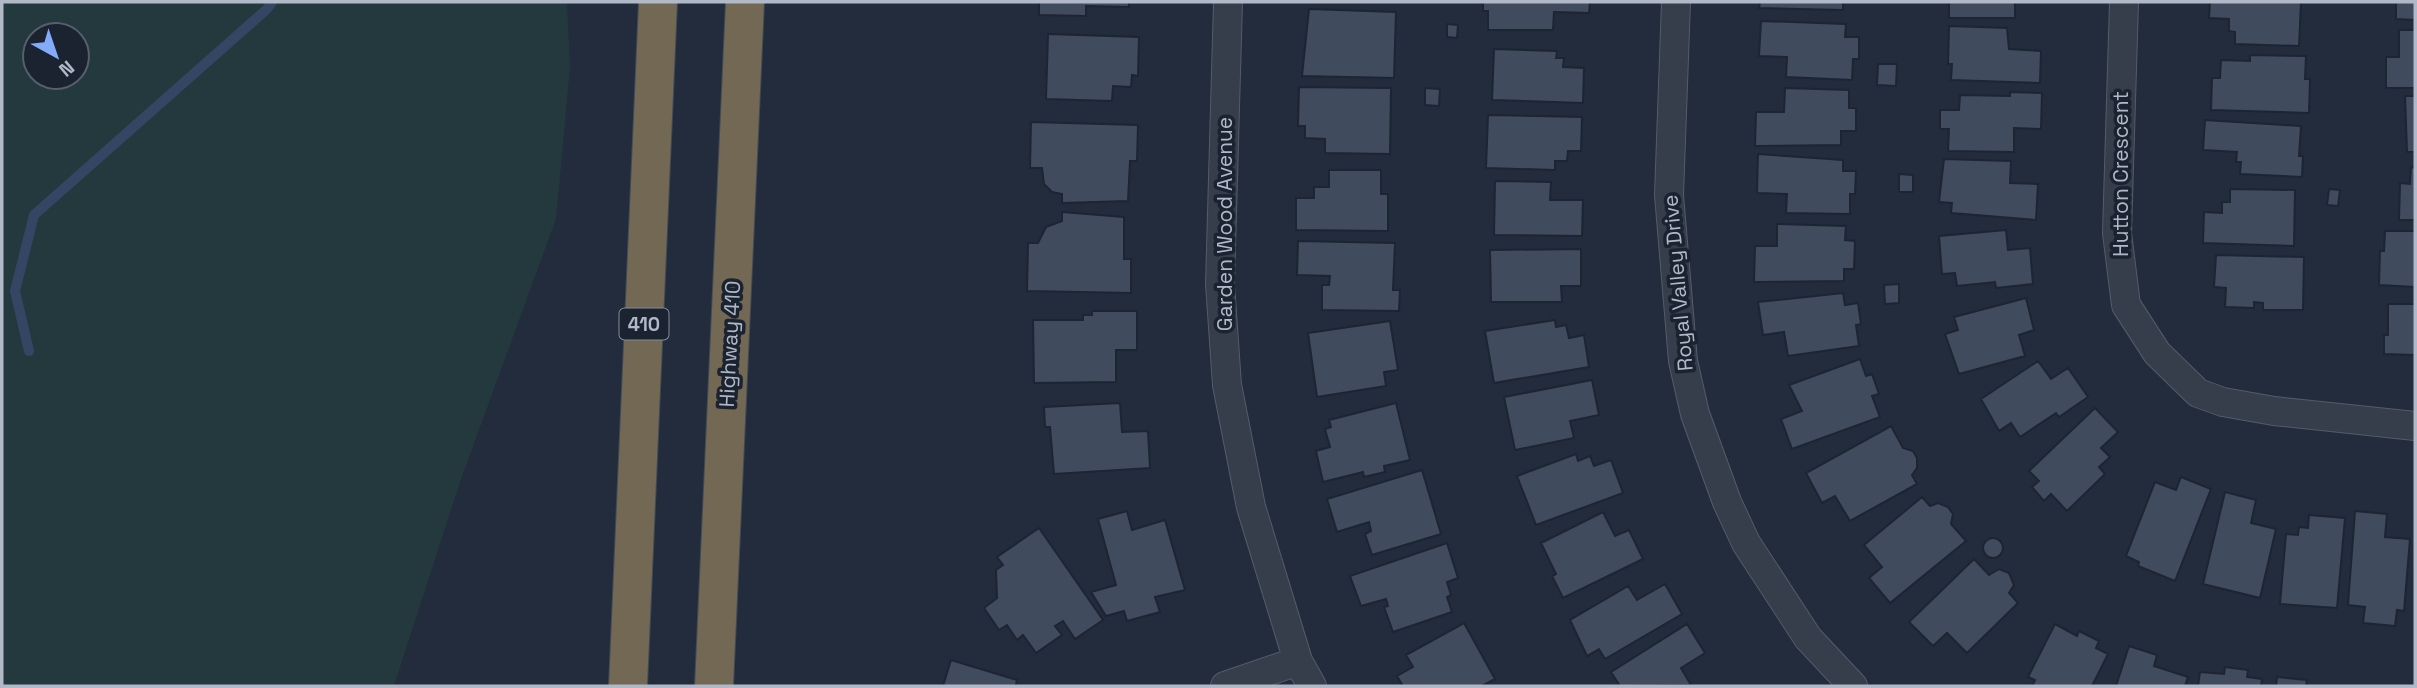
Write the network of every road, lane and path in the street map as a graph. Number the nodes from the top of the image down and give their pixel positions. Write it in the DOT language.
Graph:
graph roads {
  1 [pos="657,2"];
  2 [pos="745,2"];
  3 [pos="1228,2"];
  4 [pos="1676,2"];
  5 [pos="2124,2"];
  6 [pos="2415,426"];
  7 [pos="1298,662"];
  8 [pos="628,686"];
  9 [pos="714,686"];
  10 [pos="1224,686"];
  11 [pos="1312,686"];
  12 [pos="1853,686"];
  1 -- 8 [label="highway, 410"];
  2 -- 9 [label="highway, Highway 410"];
  3 -- 7 [label="street, Garden Wood Avenue"];
  4 -- 12 [label="street, Royal Valley Drive"];
  5 -- 6 [label="street, Hutton Crescent"];
  7 -- 10 [label="street"];
  7 -- 11 [label="street, Garden Wood Avenue"];
}
